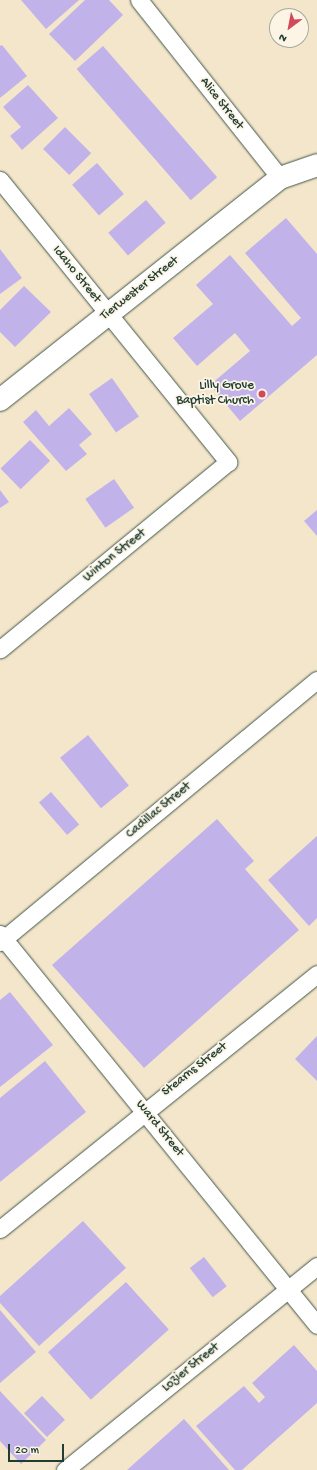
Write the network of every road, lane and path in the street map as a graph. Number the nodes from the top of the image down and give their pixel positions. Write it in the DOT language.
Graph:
graph roads {
  1 [pos="139,0"];
  2 [pos="317,165"];
  3 [pos="280,178"];
  4 [pos="0,180"];
  5 [pos="108,315"];
  6 [pos="0,400"];
  7 [pos="228,462"];
  8 [pos="0,649"];
  9 [pos="317,680"];
  10 [pos="1,938"];
  11 [pos="317,974"];
  12 [pos="143,1111"];
  13 [pos="0,1229"];
  14 [pos="317,1266"];
  15 [pos="288,1290"];
  16 [pos="317,1325"];
  17 [pos="65,1470"];
  1 -- 3 [label="street, Alice Street"];
  2 -- 3 [label="street"];
  3 -- 5 [label="street, Tierwester Street"];
  4 -- 5 [label="street, Idaho Street"];
  5 -- 6 [label="street, Tierwester Street"];
  5 -- 7 [label="street, Idaho Street"];
  7 -- 8 [label="street, Winton Street"];
  9 -- 10 [label="street, Cadillac Street"];
  10 -- 12 [label="street, Ward Street"];
  11 -- 12 [label="street, Stearns Street"];
  12 -- 13 [label="street, Stearns Street"];
  12 -- 15 [label="street, Ward Street"];
  14 -- 15 [label="street, Lozier Street"];
  15 -- 16 [label="street, Ward Street"];
  15 -- 17 [label="street, Lozier Street"];
}
